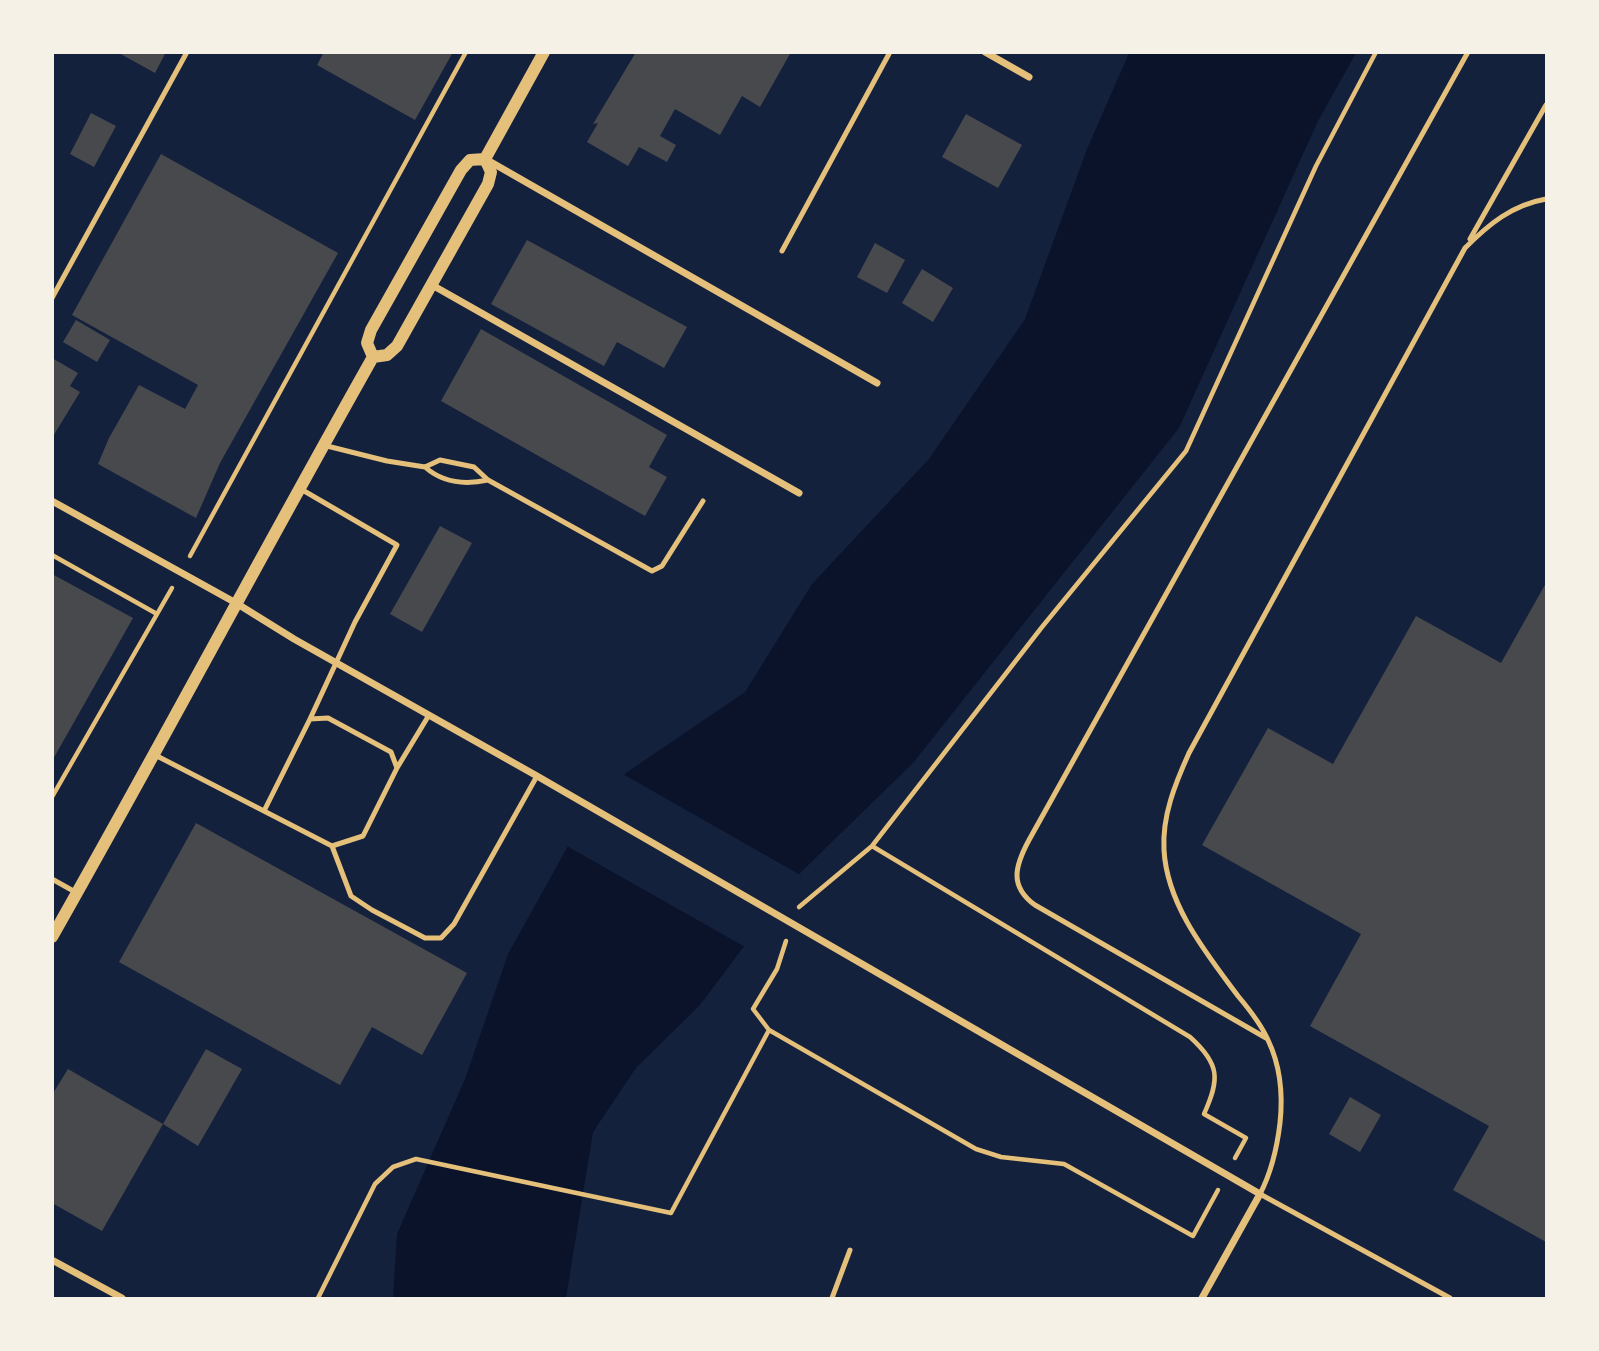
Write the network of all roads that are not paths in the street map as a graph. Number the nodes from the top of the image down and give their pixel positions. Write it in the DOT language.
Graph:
graph roads {
  1 [pos="187,52"];
  2 [pos="544,52"];
  3 [pos="890,52"];
  4 [pos="985,52"];
  5 [pos="1468,52"];
  6 [pos="1028,77"];
  7 [pos="1546,104"];
  8 [pos="485,159"];
  9 [pos="1546,200"];
  10 [pos="1465,248"];
  11 [pos="782,251"];
  12 [pos="432,285"];
  13 [pos="52,298"];
  14 [pos="373,357"];
  15 [pos="877,383"];
  16 [pos="323,445"];
  17 [pos="425,467"];
  18 [pos="488,480"];
  19 [pos="299,488"];
  20 [pos="799,493"];
  21 [pos="52,501"];
  22 [pos="703,501"];
  23 [pos="236,603"];
  24 [pos="337,663"];
  25 [pos="429,715"];
  26 [pos="310,719"];
  27 [pos="155,755"];
  28 [pos="397,768"];
  29 [pos="537,776"];
  30 [pos="264,811"];
  31 [pos="332,846"];
  32 [pos="52,879"];
  33 [pos="77,893"];
  34 [pos="52,937"];
  35 [pos="1268,1040"];
  36 [pos="1260,1194"];
  37 [pos="850,1250"];
  38 [pos="52,1260"];
  39 [pos="122,1298"];
  40 [pos="832,1298"];
  41 [pos="1202,1298"];
  42 [pos="1450,1298"];
  1 -- 13 [label="lane"];
  2 -- 8 [label="street"];
  3 -- 11 [label="lane"];
  4 -- 6 [label="street"];
  5 -- 35 [label="lane"];
  7 -- 10 [label="lane"];
  8 -- 12 [label="street"];
  8 -- 14 [label="street"];
  8 -- 15 [label="street"];
  9 -- 10 [label="lane"];
  10 -- 35 [label="lane"];
  12 -- 14 [label="street"];
  12 -- 20 [label="street"];
  14 -- 16 [label="street"];
  16 -- 17 [label="lane"];
  16 -- 19 [label="street"];
  17 -- 18 [label="lane"];
  17 -- 18 [label="lane"];
  18 -- 22 [label="lane"];
  19 -- 23 [label="street"];
  19 -- 24 [label="lane"];
  21 -- 23 [label="street"];
  23 -- 24 [label="street"];
  23 -- 27 [label="street"];
  24 -- 25 [label="street"];
  24 -- 26 [label="lane"];
  25 -- 28 [label="lane"];
  25 -- 29 [label="street"];
  26 -- 28 [label="lane"];
  26 -- 30 [label="lane"];
  27 -- 30 [label="lane"];
  27 -- 33 [label="street"];
  28 -- 31 [label="lane"];
  29 -- 31 [label="lane"];
  29 -- 36 [label="street"];
  30 -- 31 [label="lane"];
  32 -- 33 [label="lane"];
  33 -- 34 [label="street"];
  35 -- 36 [label="lane"];
  36 -- 41 [label="street"];
  36 -- 42 [label="lane"];
  37 -- 40 [label="lane"];
  38 -- 39 [label="street"];
}
